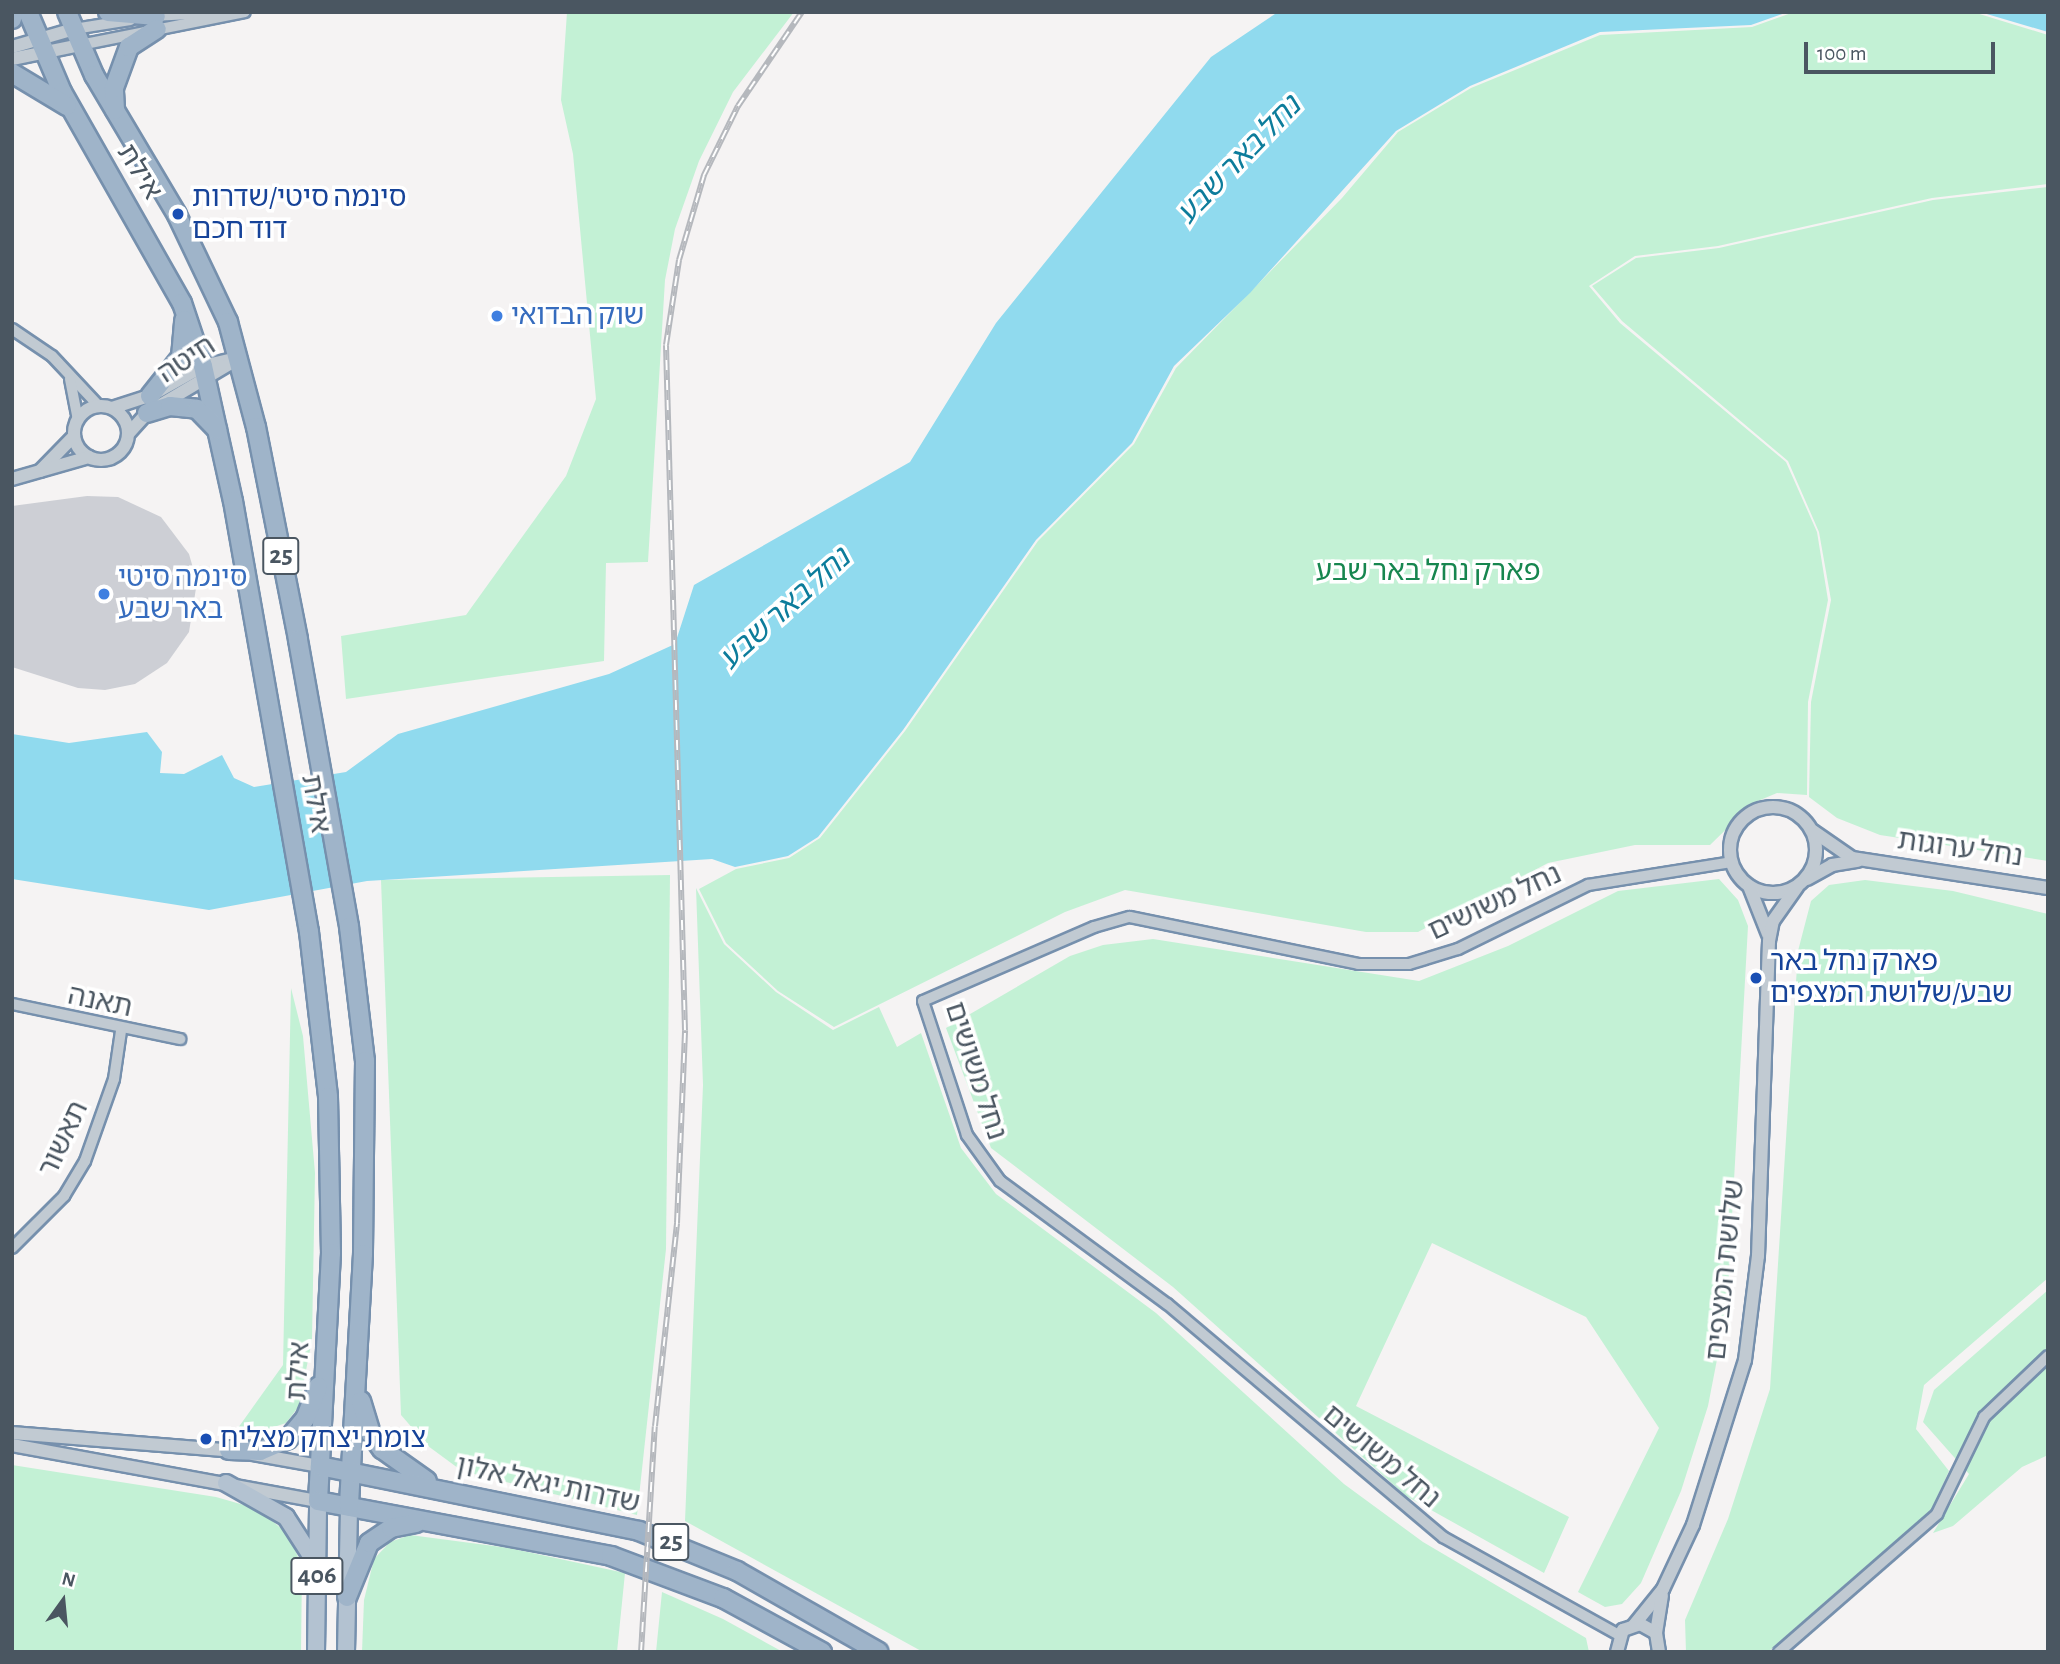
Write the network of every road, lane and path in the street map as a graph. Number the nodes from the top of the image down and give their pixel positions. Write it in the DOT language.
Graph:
graph roads {
  1 [pos="13,12"];
  2 [pos="28,12"];
  3 [pos="108,12"];
  4 [pos="230,12"];
  5 [pos="245,12"];
  6 [pos="12,19"];
  7 [pos="157,22"];
  8 [pos="74,29"];
  9 [pos="41,45"];
  10 [pos="12,47"];
  11 [pos="12,60"];
  12 [pos="12,73"];
  13 [pos="72,110"];
  14 [pos="116,114"];
  15 [pos="181,303"];
  16 [pos="12,329"];
  17 [pos="239,358"];
  18 [pos="205,373"];
  19 [pos="69,376"];
  20 [pos="149,405"];
  21 [pos="105,407"];
  22 [pos="78,419"];
  23 [pos="129,433"];
  24 [pos="220,434"];
  25 [pos="74,436"];
  26 [pos="89,457"];
  27 [pos="27,477"];
  28 [pos="12,479"];
  29 [pos="1811,828"];
  30 [pos="1866,860"];
  31 [pos="1731,862"];
  32 [pos="1800,884"];
  33 [pos="1749,886"];
  34 [pos="2048,888"];
  35 [pos="1769,941"];
  36 [pos="12,1004"];
  37 [pos="121,1031"];
  38 [pos="180,1039"];
  39 [pos="12,1248"];
  40 [pos="326,1352"];
  41 [pos="2048,1356"];
  42 [pos="356,1381"];
  43 [pos="12,1433"];
  44 [pos="12,1446"];
  45 [pos="229,1450"];
  46 [pos="320,1466"];
  47 [pos="352,1472"];
  48 [pos="226,1483"];
  49 [pos="443,1489"];
  50 [pos="318,1501"];
  51 [pos="349,1507"];
  52 [pos="434,1522"];
  53 [pos="317,1569"];
  54 [pos="1663,1589"];
  55 [pos="347,1597"];
  56 [pos="1634,1625"];
  57 [pos="1619,1635"];
  58 [pos="1660,1645"];
  59 [pos="316,1652"];
  60 [pos="346,1652"];
  61 [pos="822,1652"];
  62 [pos="879,1652"];
  63 [pos="1617,1652"];
  64 [pos="1779,1652"];
  1 -- 6 [label="highway"];
  2 -- 9 [label="highway, אילת / 25"];
  3 -- 7 [label="highway"];
  4 -- 7 [label="street"];
  5 -- 7 [label="street"];
  7 -- 8 [label="street"];
  7 -- 8 [label="street"];
  7 -- 14 [label="highway"];
  8 -- 9 [label="street"];
  8 -- 14 [label="highway, אילת / 25"];
  9 -- 10 [label="street"];
  9 -- 11 [label="street"];
  9 -- 13 [label="highway, אילת / 25"];
  12 -- 13 [label="highway"];
  13 -- 15 [label="highway, אילת / 25"];
  14 -- 17 [label="highway, אילת / 25"];
  15 -- 18 [label="highway, אילת / 25"];
  15 -- 20 [label="highway"];
  16 -- 19 [label="street"];
  17 -- 18 [label="street, חיטה"];
  17 -- 42 [label="highway, אילת / 25"];
  18 -- 20 [label="street, חיטה"];
  18 -- 24 [label="highway, אילת / 25"];
  19 -- 21 [label="street"];
  19 -- 22 [label="street"];
  20 -- 21 [label="street, חיטה"];
  20 -- 23 [label="street, חיטה"];
  20 -- 24 [label="highway"];
  21 -- 22 [label="street, חיטה"];
  21 -- 23 [label="street"];
  22 -- 25 [label="street, חיטה"];
  23 -- 26 [label="street, חיטה"];
  24 -- 40 [label="highway, אילת / 25"];
  25 -- 26 [label="street"];
  25 -- 27 [label="street, חיטה"];
  26 -- 27 [label="street, חיטה"];
  27 -- 28 [label="street, חיטה"];
  29 -- 30 [label="street, נחל ערוגות"];
  29 -- 31 [label="street"];
  29 -- 32 [label="street"];
  30 -- 32 [label="street, נחל ערוגות"];
  30 -- 34 [label="street, נחל ערוגות"];
  31 -- 33 [label="street"];
  31 -- 57 [label="street, נחל משושים"];
  32 -- 33 [label="street"];
  32 -- 35 [label="street, שלושת המצפים"];
  33 -- 35 [label="street, שלושת המצפים"];
  35 -- 54 [label="street, שלושת המצפים"];
  36 -- 37 [label="street, תאנה"];
  37 -- 38 [label="street, תאנה"];
  37 -- 39 [label="street, תאשור"];
  40 -- 45 [label="highway"];
  40 -- 46 [label="highway, אילת / 25"];
  41 -- 64 [label="street"];
  42 -- 47 [label="highway, אילת / 25"];
  42 -- 49 [label="highway"];
  43 -- 45 [label="street, שדרות יגאל אלון"];
  44 -- 48 [label="street, שדרות יגאל אלון"];
  45 -- 46 [label="street, שדרות יגאל אלון"];
  46 -- 47 [label="highway, שדרות יגאל אלון / 25"];
  46 -- 50 [label="highway, אילת / 25"];
  47 -- 49 [label="highway, שדרות יגאל אלון / 25"];
  47 -- 51 [label="highway, אילת / 25"];
  48 -- 50 [label="street, שדרות יגאל אלון"];
  48 -- 53 [label="main road"];
  49 -- 62 [label="highway, שדרות יגאל אלון / 25"];
  50 -- 51 [label="highway, שדרות יגאל אלון / 25"];
  50 -- 53 [label="main road, אילת / 406"];
  51 -- 52 [label="highway, שדרות יגאל אלון / 25"];
  51 -- 55 [label="main road, אילת / 406"];
  52 -- 55 [label="highway"];
  52 -- 61 [label="highway, שדרות יגאל אלון / 25"];
  53 -- 59 [label="main road, אילת / 406"];
  54 -- 56 [label="street, שלושת המצפים"];
  54 -- 58 [label="street, שלושת המצפים"];
  55 -- 60 [label="main road, אילת / 406"];
  56 -- 57 [label="street, שלושת המצפים"];
  56 -- 58 [label="street"];
  57 -- 63 [label="street"];
}
